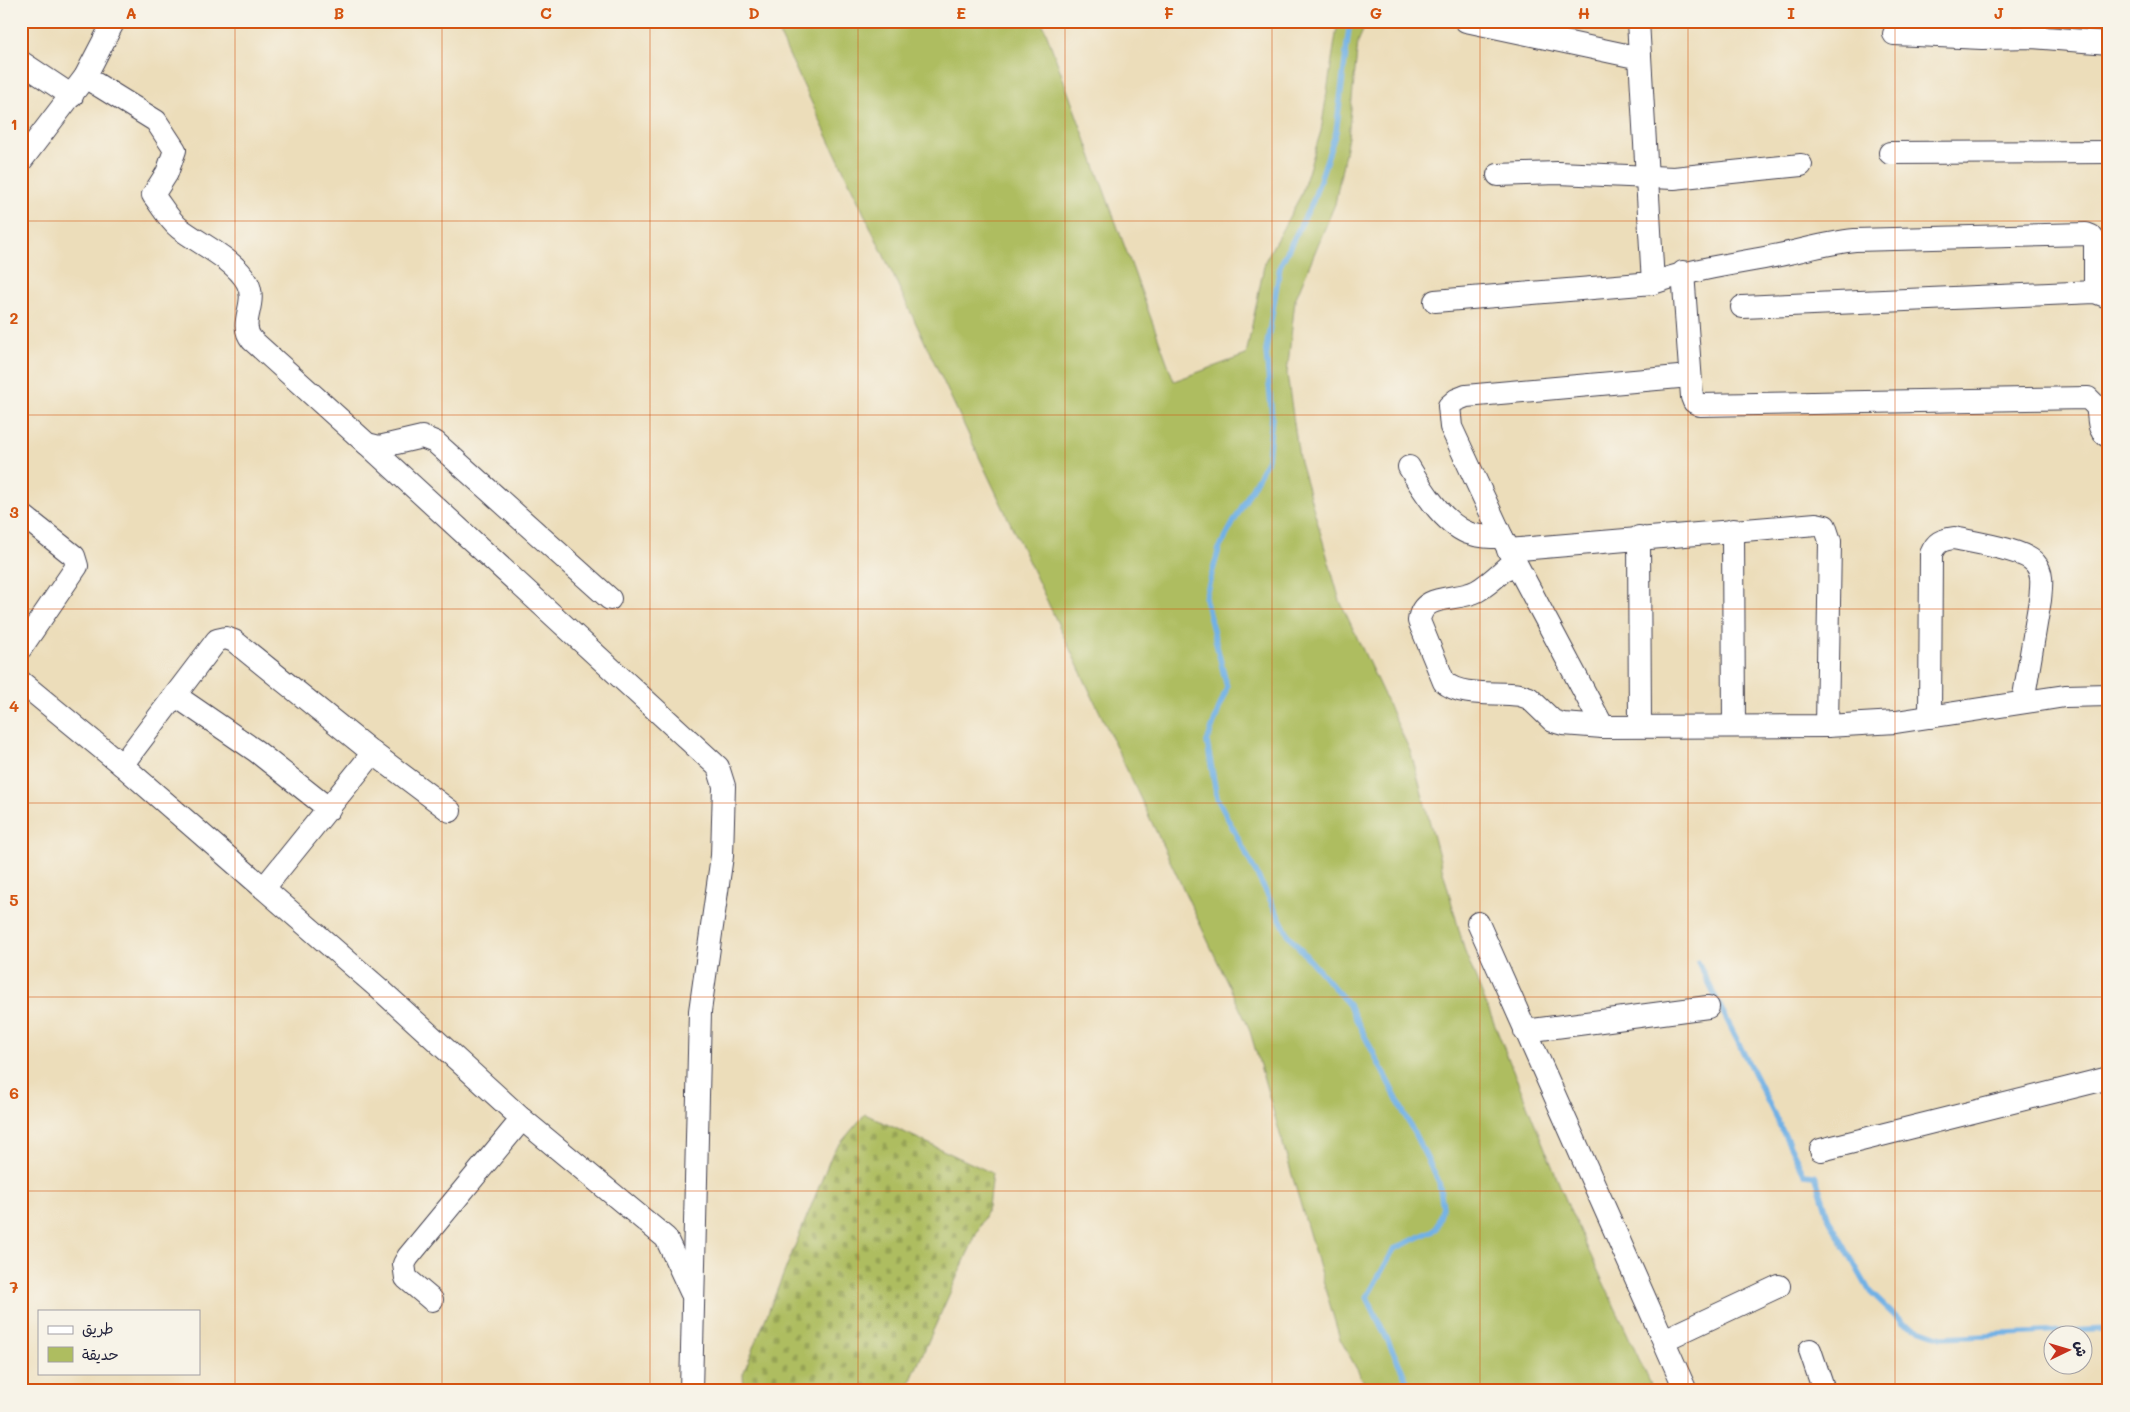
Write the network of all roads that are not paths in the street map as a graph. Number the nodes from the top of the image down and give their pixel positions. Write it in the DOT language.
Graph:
graph roads {
  1 [pos="114,21"];
  2 [pos="1466,21"];
  3 [pos="1638,21"];
  4 [pos="1894,34"];
  5 [pos="2109,43"];
  6 [pos="1640,58"];
  7 [pos="21,62"];
  8 [pos="85,77"];
  9 [pos="72,96"];
  10 [pos="2109,152"];
  11 [pos="1890,153"];
  12 [pos="21,161"];
  13 [pos="1801,165"];
  14 [pos="1498,175"];
  15 [pos="1647,177"];
  16 [pos="1683,272"];
  17 [pos="1653,283"];
  18 [pos="2102,295"];
  19 [pos="1435,301"];
  20 [pos="1742,307"];
  21 [pos="1690,376"];
  22 [pos="2109,437"];
  23 [pos="367,444"];
  24 [pos="1409,467"];
  25 [pos="21,514"];
  26 [pos="1734,530"];
  27 [pos="1639,537"];
  28 [pos="1508,553"];
  29 [pos="610,599"];
  30 [pos="21,648"];
  31 [pos="21,682"];
  32 [pos="2109,695"];
  33 [pos="176,696"];
  34 [pos="2023,702"];
  35 [pos="1930,717"];
  36 [pos="1640,726"];
  37 [pos="1734,726"];
  38 [pos="1827,726"];
  39 [pos="1603,727"];
  40 [pos="373,753"];
  41 [pos="122,765"];
  42 [pos="328,809"];
  43 [pos="450,811"];
  44 [pos="264,888"];
  45 [pos="1478,923"];
  46 [pos="1708,1007"];
  47 [pos="1525,1031"];
  48 [pos="2109,1078"];
  49 [pos="522,1119"];
  50 [pos="1822,1150"];
  51 [pos="1779,1286"];
  52 [pos="694,1296"];
  53 [pos="432,1300"];
  54 [pos="1664,1340"];
  55 [pos="1810,1350"];
  56 [pos="691,1391"];
  57 [pos="1686,1391"];
  58 [pos="1824,1391"];
  1 -- 8 [label="street"];
  2 -- 6 [label="street"];
  3 -- 6 [label="street"];
  4 -- 5 [label="street"];
  6 -- 15 [label="street"];
  7 -- 9 [label="street"];
  8 -- 9 [label="street"];
  8 -- 23 [label="street"];
  9 -- 12 [label="street"];
  10 -- 11 [label="street"];
  13 -- 15 [label="street"];
  14 -- 15 [label="street"];
  15 -- 17 [label="street"];
  16 -- 17 [label="street"];
  16 -- 18 [label="street"];
  16 -- 21 [label="street"];
  17 -- 19 [label="street"];
  18 -- 20 [label="street"];
  21 -- 22 [label="street"];
  21 -- 28 [label="street"];
  23 -- 29 [label="street"];
  23 -- 52 [label="street"];
  24 -- 28 [label="street"];
  25 -- 30 [label="street"];
  26 -- 27 [label="street"];
  26 -- 37 [label="street"];
  26 -- 38 [label="street"];
  27 -- 28 [label="street"];
  27 -- 36 [label="street"];
  28 -- 39 [label="street"];
  28 -- 39 [label="street"];
  31 -- 41 [label="street"];
  32 -- 34 [label="street"];
  33 -- 40 [label="street"];
  33 -- 41 [label="street"];
  33 -- 42 [label="street"];
  34 -- 35 [label="street"];
  34 -- 35 [label="street"];
  35 -- 38 [label="street"];
  36 -- 37 [label="street"];
  36 -- 39 [label="street"];
  37 -- 38 [label="street"];
  40 -- 42 [label="street"];
  40 -- 43 [label="street"];
  41 -- 44 [label="street"];
  42 -- 44 [label="street"];
  44 -- 49 [label="street"];
  45 -- 47 [label="street"];
  46 -- 47 [label="street"];
  47 -- 54 [label="street"];
  48 -- 50 [label="street"];
  49 -- 52 [label="street"];
  49 -- 53 [label="street"];
  51 -- 54 [label="street"];
  52 -- 56 [label="street"];
  54 -- 57 [label="street"];
  55 -- 58 [label="street"];
}
